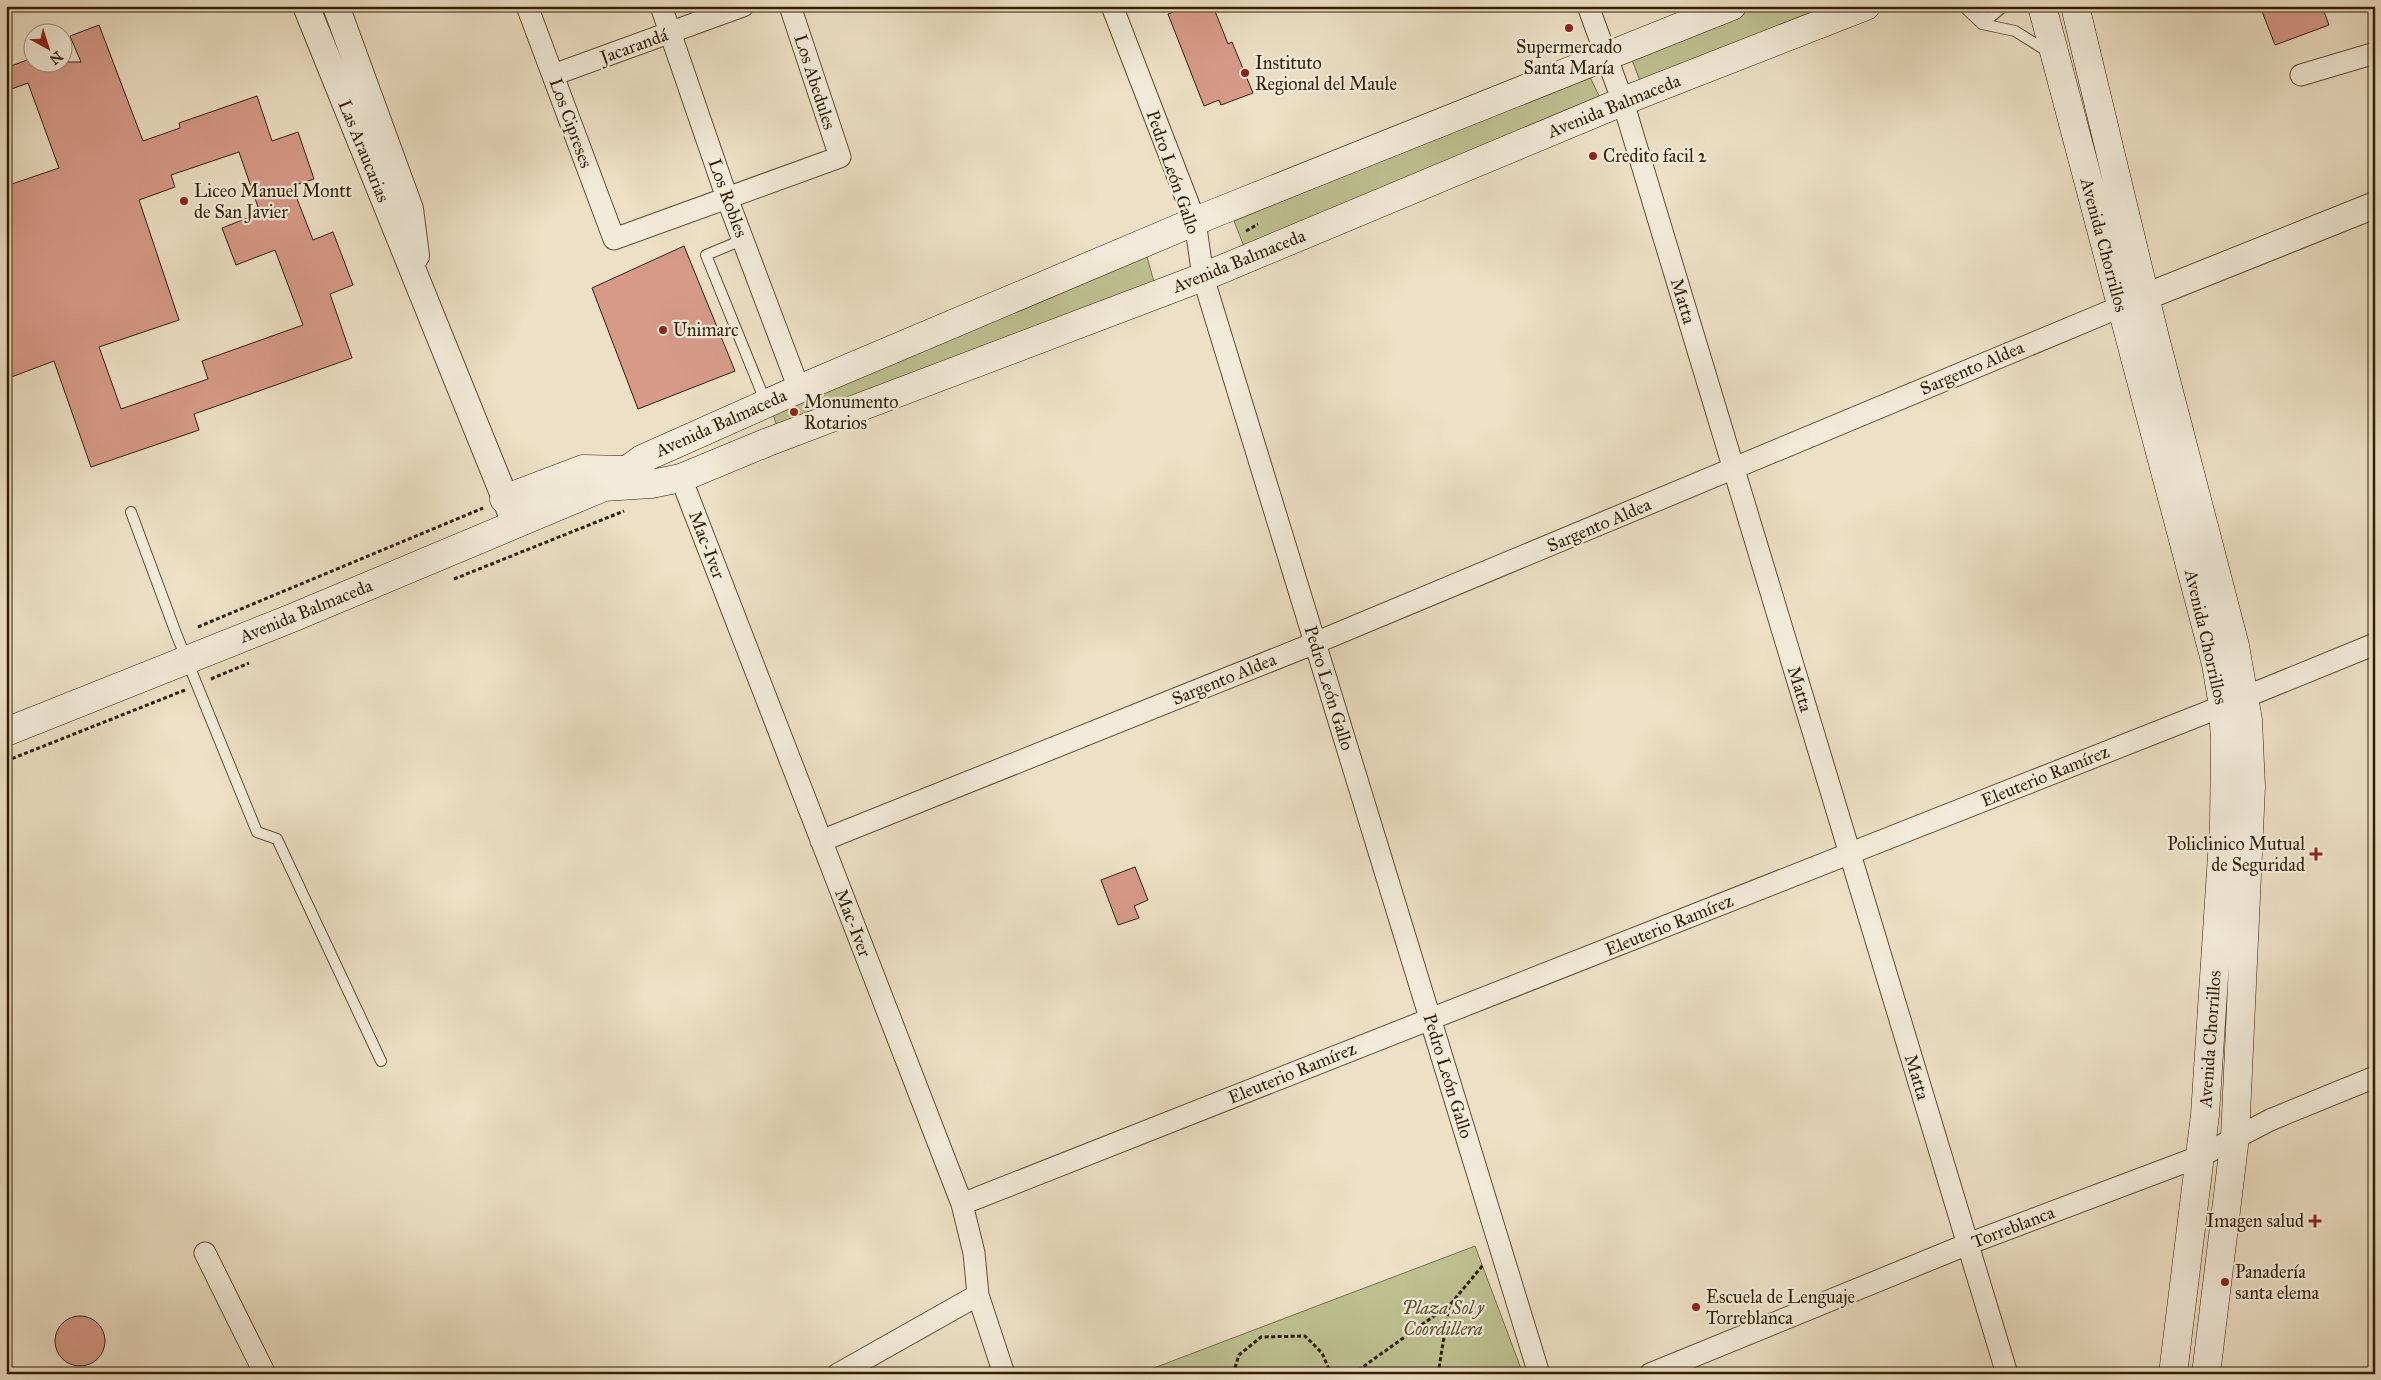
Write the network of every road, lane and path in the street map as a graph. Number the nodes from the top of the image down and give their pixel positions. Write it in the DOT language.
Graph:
graph roads {
  1 [pos="306,6"];
  2 [pos="336,6"];
  3 [pos="527,6"];
  4 [pos="661,6"];
  5 [pos="744,6"];
  6 [pos="790,6"];
  7 [pos="1112,6"];
  8 [pos="1588,6"];
  9 [pos="1732,6"];
  10 [pos="1866,6"];
  11 [pos="1963,6"];
  12 [pos="1983,6"];
  13 [pos="2004,6"];
  14 [pos="2042,6"];
  15 [pos="2075,6"];
  16 [pos="1982,24"];
  17 [pos="671,32"];
  18 [pos="2375,53"];
  19 [pos="2055,56"];
  20 [pos="1607,58"];
  21 [pos="553,75"];
  22 [pos="2301,75"];
  23 [pos="1623,102"];
  24 [pos="726,198"];
  25 [pos="2375,205"];
  26 [pos="1195,221"];
  27 [pos="742,240"];
  28 [pos="1203,277"];
  29 [pos="422,296"];
  30 [pos="2145,297"];
  31 [pos="2120,307"];
  32 [pos="799,389"];
  33 [pos="766,404"];
  34 [pos="1734,468"];
  35 [pos="628,470"];
  36 [pos="681,478"];
  37 [pos="604,487"];
  38 [pos="504,499"];
  39 [pos="131,512"];
  40 [pos="515,524"];
  41 [pos="1315,643"];
  42 [pos="2375,644"];
  43 [pos="183,648"];
  44 [pos="2234,702"];
  45 [pos="6,732"];
  46 [pos="821,841"];
  47 [pos="1850,853"];
  48 [pos="1430,1019"];
  49 [pos="381,1061"];
  50 [pos="2374,1081"];
  51 [pos="2235,1137"];
  52 [pos="2201,1156"];
  53 [pos="962,1204"];
  54 [pos="1496,1232"];
  55 [pos="1968,1244"];
  56 [pos="205,1253"];
  57 [pos="978,1295"];
  58 [pos="1449,1306"];
  59 [pos="265,1374"];
  60 [pos="838,1374"];
  61 [pos="1004,1374"];
  62 [pos="1233,1374"];
  63 [pos="1331,1374"];
  64 [pos="1353,1374"];
  65 [pos="1438,1374"];
  66 [pos="1539,1374"];
  67 [pos="1650,1374"];
  68 [pos="2007,1374"];
  69 [pos="2173,1374"];
  70 [pos="2206,1374"];
  1 -- 29 [label="street, Las Araucarias"];
  2 -- 29 [label="street, Las Araucarias"];
  3 -- 21 [label="street, Los Cipreses"];
  4 -- 17 [label="street, Los Robles"];
  5 -- 17 [label="street, Jacarandá"];
  6 -- 24 [label="street, Los Abedules"];
  7 -- 26 [label="street, Pedro León Gallo"];
  8 -- 20 [label="street, Matta"];
  9 -- 20 [label="main road, Avenida Balmaceda"];
  10 -- 23 [label="main road, Avenida Balmaceda"];
  11 -- 16 [label="lane"];
  12 -- 16 [label="lane"];
  13 -- 16 [label="lane"];
  14 -- 19 [label="main road, Avenida Chorrillos"];
  15 -- 30 [label="main road, Avenida Chorrillos"];
  16 -- 19 [label="lane"];
  17 -- 21 [label="street, Jacarandá"];
  17 -- 24 [label="street, Los Robles"];
  18 -- 22 [label="street"];
  19 -- 31 [label="main road, Avenida Chorrillos"];
  20 -- 23 [label="street, Matta"];
  20 -- 26 [label="main road, Avenida Balmaceda"];
  21 -- 24 [label="street, Los Cipreses"];
  23 -- 28 [label="main road, Avenida Balmaceda"];
  23 -- 34 [label="street, Matta"];
  24 -- 27 [label="street, Los Robles"];
  25 -- 30 [label="street, Sargento Aldea"];
  26 -- 28 [label="street, Pedro León Gallo"];
  26 -- 32 [label="main road, Avenida Balmaceda"];
  27 -- 32 [label="street, Los Robles"];
  27 -- 33 [label="lane"];
  28 -- 36 [label="main road, Avenida Balmaceda"];
  28 -- 41 [label="street, Pedro León Gallo"];
  29 -- 38 [label="street, Las Araucarias"];
  30 -- 31 [label="street, Sargento Aldea"];
  30 -- 44 [label="main road, Avenida Chorrillos"];
  31 -- 34 [label="street, Sargento Aldea"];
  31 -- 44 [label="main road, Avenida Chorrillos"];
  32 -- 33 [label="main road, Avenida Balmaceda"];
  33 -- 35 [label="main road, Avenida Balmaceda"];
  34 -- 41 [label="street, Sargento Aldea"];
  34 -- 47 [label="street, Matta"];
  35 -- 37 [label="main road, Avenida Balmaceda"];
  35 -- 38 [label="main road"];
  36 -- 37 [label="main road, Avenida Balmaceda"];
  36 -- 46 [label="street, Mac-Iver"];
  37 -- 40 [label="main road, Avenida Balmaceda"];
  38 -- 40 [label="street, Las Araucarias"];
  38 -- 43 [label="path"];
  39 -- 43 [label="lane"];
  40 -- 43 [label="main road, Avenida Balmaceda"];
  41 -- 46 [label="street, Sargento Aldea"];
  41 -- 48 [label="street, Pedro León Gallo"];
  42 -- 44 [label="street, Eleuterio Ramírez"];
  43 -- 45 [label="main road, Avenida Balmaceda"];
  43 -- 49 [label="lane"];
  44 -- 47 [label="street, Eleuterio Ramírez"];
  44 -- 51 [label="main road, Avenida Chorrillos"];
  44 -- 52 [label="main road, Avenida Chorrillos"];
  46 -- 53 [label="street, Mac-Iver"];
  47 -- 48 [label="street, Eleuterio Ramírez"];
  47 -- 55 [label="street, Matta"];
  48 -- 53 [label="street, Eleuterio Ramírez"];
  48 -- 54 [label="street, Pedro León Gallo"];
  50 -- 51 [label="street, Torreblanca"];
  51 -- 52 [label="street, Torreblanca"];
  51 -- 70 [label="main road, Avenida Chorrillos"];
  52 -- 55 [label="street, Torreblanca"];
  52 -- 69 [label="main road, Avenida Chorrillos"];
  53 -- 57 [label="street, Mac-Iver"];
  54 -- 58 [label="path"];
  54 -- 66 [label="street, Pedro León Gallo"];
  55 -- 67 [label="street, Torreblanca"];
  55 -- 68 [label="street, Matta"];
  56 -- 59 [label="street"];
  57 -- 60 [label="street"];
  57 -- 61 [label="street, Mac-Iver"];
  58 -- 64 [label="path"];
  58 -- 65 [label="path"];
  62 -- 63 [label="path"];
}
